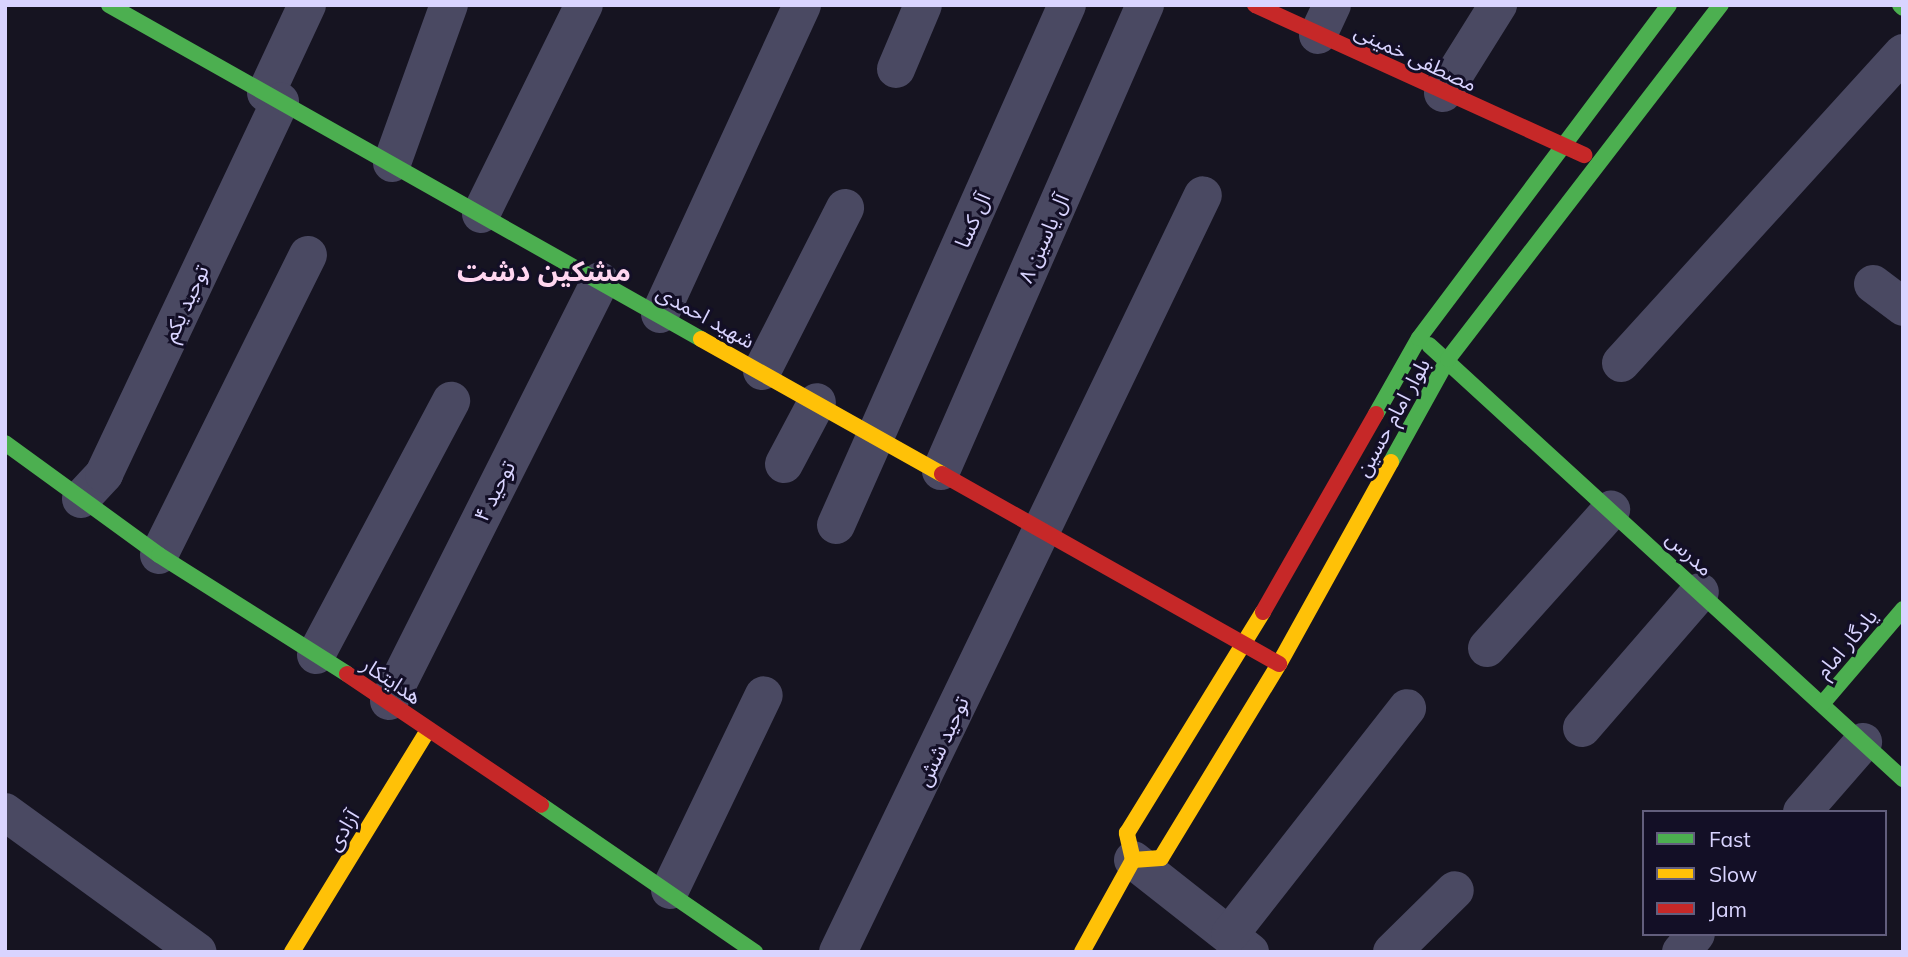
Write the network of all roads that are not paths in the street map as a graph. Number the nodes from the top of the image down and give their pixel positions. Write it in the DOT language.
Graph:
graph roads {
  1 [pos="307,5"];
  2 [pos="449,5"];
  3 [pos="584,5"];
  4 [pos="802,5"];
  5 [pos="923,5"];
  6 [pos="1067,5"];
  7 [pos="1144,5"];
  8 [pos="1255,5"];
  9 [pos="1498,5"];
  10 [pos="1669,5"];
  11 [pos="1721,5"];
  12 [pos="134,11"];
  13 [pos="1325,20"];
  14 [pos="1903,53"];
  15 [pos="896,69"];
  16 [pos="1443,93"];
  17 [pos="273,97"];
  18 [pos="1560,147"];
  19 [pos="1600,160"];
  20 [pos="392,163"];
  21 [pos="1203,195"];
  22 [pos="845,208"];
  23 [pos="481,214"];
  24 [pos="308,255"];
  25 [pos="600,281"];
  26 [pos="1873,284"];
  27 [pos="1903,307"];
  28 [pos="660,314"];
  29 [pos="1419,338"];
  30 [pos="1448,359"];
  31 [pos="1620,363"];
  32 [pos="762,371"];
  33 [pos="451,401"];
  34 [pos="817,402"];
  35 [pos="876,435"];
  36 [pos="5,443"];
  37 [pos="784,464"];
  38 [pos="941,471"];
  39 [pos="81,499"];
  40 [pos="1611,510"];
  41 [pos="836,525"];
  42 [pos="1044,529"];
  43 [pos="159,555"];
  44 [pos="1700,592"];
  45 [pos="1903,608"];
  46 [pos="1245,642"];
  47 [pos="1487,648"];
  48 [pos="316,655"];
  49 [pos="1279,664"];
  50 [pos="764,695"];
  51 [pos="389,701"];
  52 [pos="1822,704"];
  53 [pos="1407,708"];
  54 [pos="1582,728"];
  55 [pos="428,730"];
  56 [pos="1863,742"];
  57 [pos="1903,779"];
  58 [pos="1804,810"];
  59 [pos="5,812"];
  60 [pos="1133,860"];
  61 [pos="670,890"];
  62 [pos="1455,890"];
  63 [pos="1694,936"];
  64 [pos="1240,943"];
  65 [pos="198,952"];
  66 [pos="292,952"];
  67 [pos="755,952"];
  68 [pos="838,952"];
  69 [pos="1082,952"];
  70 [pos="1392,952"];
  71 [pos="1681,952"];
  1 -- 17 [label="street, توحید یکم"];
  2 -- 20 [label="street"];
  3 -- 23 [label="street"];
  4 -- 28 [label="street"];
  5 -- 15 [label="street"];
  6 -- 35 [label="street, آل کسا"];
  7 -- 38 [label="street, آل یاسین ۸"];
  8 -- 13 [label="main road, مصطفی خمینی"];
  9 -- 16 [label="street"];
  10 -- 18 [label="main road, بلوار امام حسین"];
  11 -- 19 [label="main road, بلوار امام حسین"];
  12 -- 17 [label="main road, شهید احمدی"];
  13 -- 16 [label="main road, مصطفی خمینی"];
  14 -- 31 [label="street"];
  16 -- 18 [label="main road, مصطفی خمینی"];
  17 -- 20 [label="main road, شهید احمدی"];
  17 -- 39 [label="street, توحید یکم"];
  18 -- 19 [label="main road, مصطفی خمینی"];
  18 -- 29 [label="main road, بلوار امام حسین"];
  19 -- 30 [label="main road, بلوار امام حسین"];
  20 -- 23 [label="main road, شهید احمدی"];
  21 -- 42 [label="street, توحید شش"];
  22 -- 32 [label="street"];
  23 -- 25 [label="main road, شهید احمدی"];
  24 -- 43 [label="street"];
  25 -- 28 [label="main road, شهید احمدی"];
  25 -- 51 [label="street, توحید ۴"];
  26 -- 27 [label="street"];
  28 -- 32 [label="main road, شهید احمدی"];
  29 -- 30 [label="main road, مدرس"];
  29 -- 46 [label="main road, بلوار امام حسین"];
  30 -- 40 [label="main road, مدرس"];
  30 -- 49 [label="main road, بلوار امام حسین"];
  32 -- 34 [label="main road, شهید احمدی"];
  33 -- 48 [label="street"];
  34 -- 35 [label="main road, شهید احمدی"];
  34 -- 37 [label="street"];
  35 -- 38 [label="main road, شهید احمدی"];
  35 -- 41 [label="street, آل کسا"];
  36 -- 39 [label="main road, هدایتکار"];
  38 -- 42 [label="main road, شهید احمدی"];
  39 -- 43 [label="main road, هدایتکار"];
  40 -- 44 [label="main road, مدرس"];
  40 -- 47 [label="street"];
  42 -- 46 [label="main road, شهید احمدی"];
  42 -- 68 [label="street, توحید شش"];
  43 -- 48 [label="main road, هدایتکار"];
  44 -- 52 [label="main road, مدرس"];
  44 -- 54 [label="street"];
  45 -- 52 [label="main road, یادگار امام"];
  46 -- 49 [label="main road, شهید احمدی"];
  46 -- 60 [label="main road, بلوار امام حسین"];
  48 -- 51 [label="main road, هدایتکار"];
  49 -- 60 [label="main road, بلوار امام حسین"];
  50 -- 61 [label="street"];
  51 -- 55 [label="main road, هدایتکار"];
  52 -- 56 [label="main road, مدرس"];
  53 -- 64 [label="street"];
  55 -- 61 [label="main road, هدایتکار"];
  55 -- 66 [label="main road, آزادی"];
  56 -- 57 [label="main road, مدرس"];
  56 -- 58 [label="street"];
  59 -- 65 [label="street"];
  60 -- 64 [label="street"];
  60 -- 69 [label="main road"];
  61 -- 67 [label="main road, هدایتکار"];
  62 -- 70 [label="street"];
  63 -- 71 [label="street"];
}
